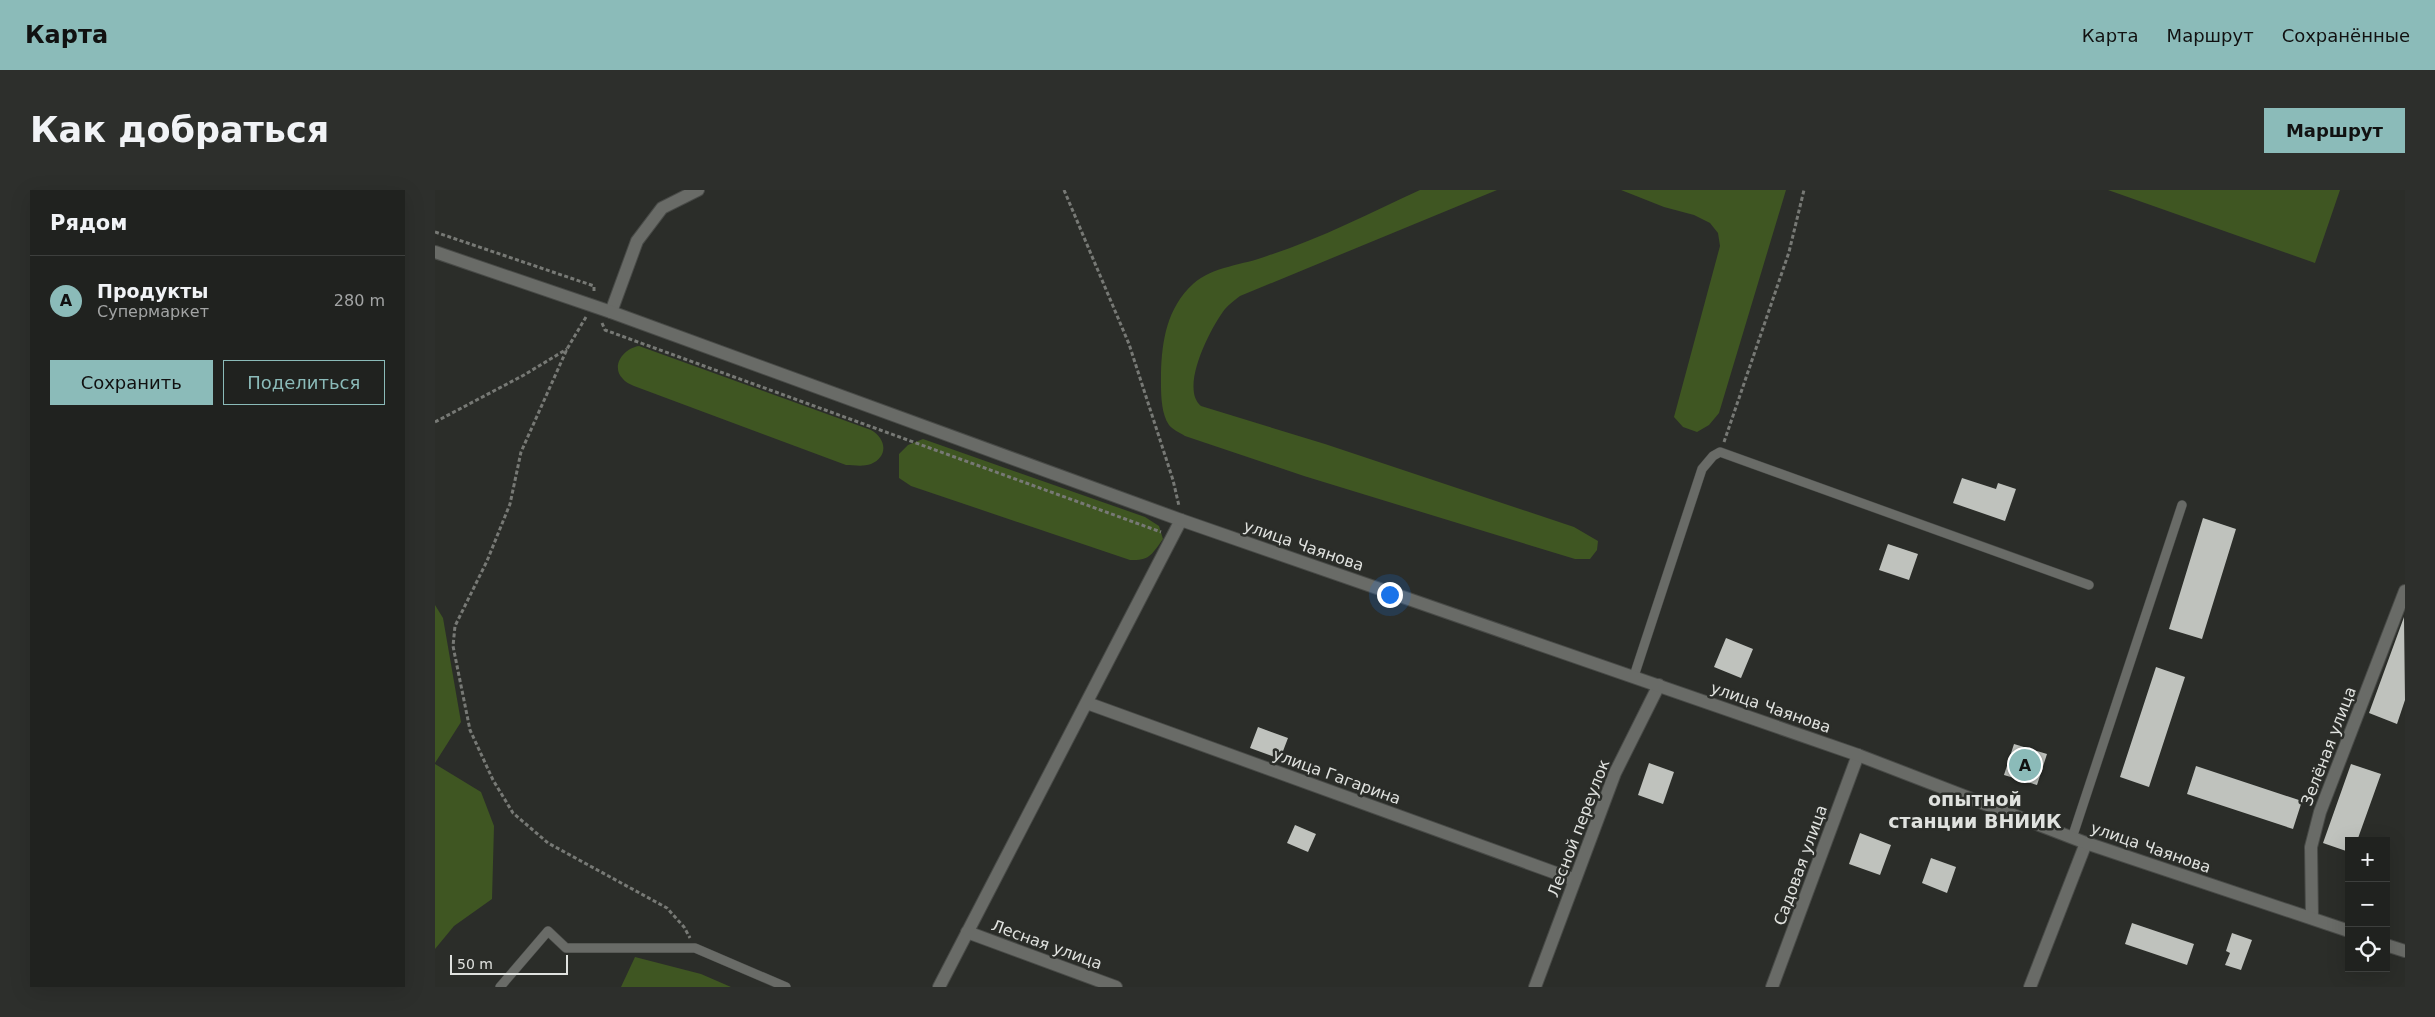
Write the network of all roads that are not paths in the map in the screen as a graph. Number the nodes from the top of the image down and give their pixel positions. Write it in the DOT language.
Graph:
graph roads {
  1 [pos="697,190"];
  2 [pos="435,252"];
  3 [pos="611,312"];
  4 [pos="2182,505"];
  5 [pos="1181,520"];
  6 [pos="2089,585"];
  7 [pos="2405,591"];
  8 [pos="1634,676"];
  9 [pos="1659,685"];
  10 [pos="1087,703"];
  11 [pos="1858,755"];
  12 [pos="2072,838"];
  13 [pos="2086,843"];
  14 [pos="1575,880"];
  15 [pos="2311,918"];
  16 [pos="2345,930"];
  17 [pos="967,932"];
  18 [pos="2390,946"];
  19 [pos="2405,951"];
  20 [pos="500,987"];
  21 [pos="785,987"];
  22 [pos="939,987"];
  23 [pos="1116,987"];
  24 [pos="1535,987"];
  25 [pos="1772,987"];
  26 [pos="2030,987"];
  1 -- 3 [label="street"];
  2 -- 3 [label="street, улица Чаянова"];
  3 -- 5 [label="street, улица Чаянова"];
  4 -- 12 [label="lane"];
  5 -- 8 [label="street, улица Чаянова"];
  5 -- 10 [label="street"];
  6 -- 8 [label="lane"];
  7 -- 15 [label="street, Зелёная улица"];
  8 -- 9 [label="street, улица Чаянова"];
  9 -- 11 [label="street, улица Чаянова"];
  9 -- 14 [label="street, Лесной переулок"];
  10 -- 14 [label="street, улица Гагарина"];
  10 -- 17 [label="street"];
  11 -- 12 [label="street, улица Чаянова"];
  11 -- 25 [label="street, Садовая улица"];
  12 -- 13 [label="street, улица Чаянова"];
  13 -- 15 [label="street, улица Чаянова"];
  13 -- 26 [label="street"];
  14 -- 24 [label="street, Лесной переулок"];
  15 -- 16 [label="street, улица Чаянова"];
  17 -- 22 [label="street"];
  17 -- 23 [label="street, Лесная улица"];
  18 -- 19 [label="street"];
  20 -- 21 [label="lane"];
}
